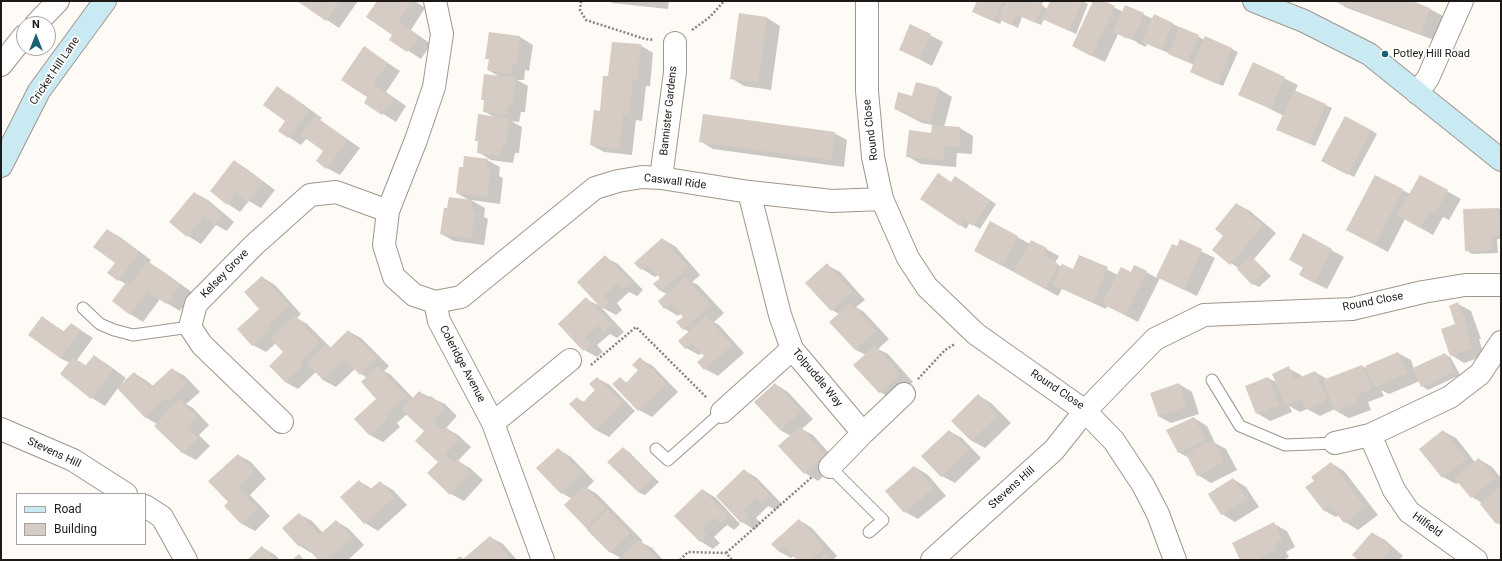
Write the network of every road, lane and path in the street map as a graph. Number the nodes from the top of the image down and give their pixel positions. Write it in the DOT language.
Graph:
graph roads {
  1 [pos="58,1"];
  2 [pos="435,1"];
  3 [pos="581,1"];
  4 [pos="724,1"];
  5 [pos="867,1"];
  6 [pos="1254,1"];
  7 [pos="1462,1"];
  8 [pos="98,3"];
  9 [pos="44,16"];
  10 [pos="674,43"];
  11 [pos="16,46"];
  12 [pos="1,65"];
  13 [pos="1417,93"];
  14 [pos="1501,160"];
  15 [pos="1,166"];
  16 [pos="661,178"];
  17 [pos="749,192"];
  18 [pos="882,199"];
  19 [pos="388,211"];
  20 [pos="1501,285"];
  21 [pos="435,302"];
  22 [pos="83,308"];
  23 [pos="190,327"];
  24 [pos="976,334"];
  25 [pos="1501,342"];
  26 [pos="792,349"];
  27 [pos="570,360"];
  28 [pos="1212,380"];
  29 [pos="904,394"];
  30 [pos="1085,411"];
  31 [pos="722,412"];
  32 [pos="282,422"];
  33 [pos="493,423"];
  34 [pos="1,429"];
  35 [pos="863,433"];
  36 [pos="1370,435"];
  37 [pos="1335,443"];
  38 [pos="656,449"];
  39 [pos="830,467"];
  40 [pos="124,493"];
  41 [pos="146,507"];
  42 [pos="869,532"];
  43 [pos="726,553"];
  44 [pos="186,560"];
  45 [pos="543,560"];
  46 [pos="680,560"];
  47 [pos="732,560"];
  48 [pos="932,560"];
  49 [pos="1175,560"];
  50 [pos="1476,560"];
  1 -- 9 [label="street"];
  2 -- 19 [label="street"];
  3 -- 10 [label="path"];
  4 -- 10 [label="path"];
  5 -- 18 [label="street, Round Close"];
  6 -- 13 [label="street"];
  7 -- 13 [label="street"];
  8 -- 15 [label="street, Cricket Hill Lane"];
  10 -- 16 [label="street, Bannister Gardens"];
  11 -- 12 [label="street"];
  13 -- 14 [label="street"];
  16 -- 17 [label="street, Caswall Ride"];
  16 -- 21 [label="street, Caswall Ride"];
  17 -- 18 [label="street, Caswall Ride"];
  17 -- 26 [label="street, Tolpuddle Way"];
  18 -- 24 [label="street, Round Close"];
  19 -- 21 [label="street"];
  19 -- 23 [label="street, Kelsey Grove"];
  20 -- 30 [label="street, Round Close"];
  21 -- 33 [label="street, Coleridge Avenue"];
  22 -- 23 [label="lane"];
  23 -- 32 [label="street"];
  24 -- 29 [label="path"];
  24 -- 30 [label="street, Round Close"];
  25 -- 36 [label="street"];
  26 -- 31 [label="street"];
  26 -- 35 [label="street, Tolpuddle Way"];
  27 -- 31 [label="path"];
  27 -- 33 [label="street"];
  28 -- 37 [label="lane"];
  29 -- 35 [label="street"];
  30 -- 48 [label="street, Stevens Hill"];
  30 -- 49 [label="street"];
  31 -- 38 [label="lane"];
  33 -- 45 [label="street, Coleridge Avenue"];
  34 -- 40 [label="street, Stevens Hill"];
  35 -- 39 [label="street"];
  36 -- 37 [label="street"];
  36 -- 50 [label="street, Hilfield"];
  39 -- 42 [label="lane"];
  39 -- 43 [label="path"];
  41 -- 44 [label="street"];
  43 -- 46 [label="path"];
  43 -- 47 [label="path"];
}
